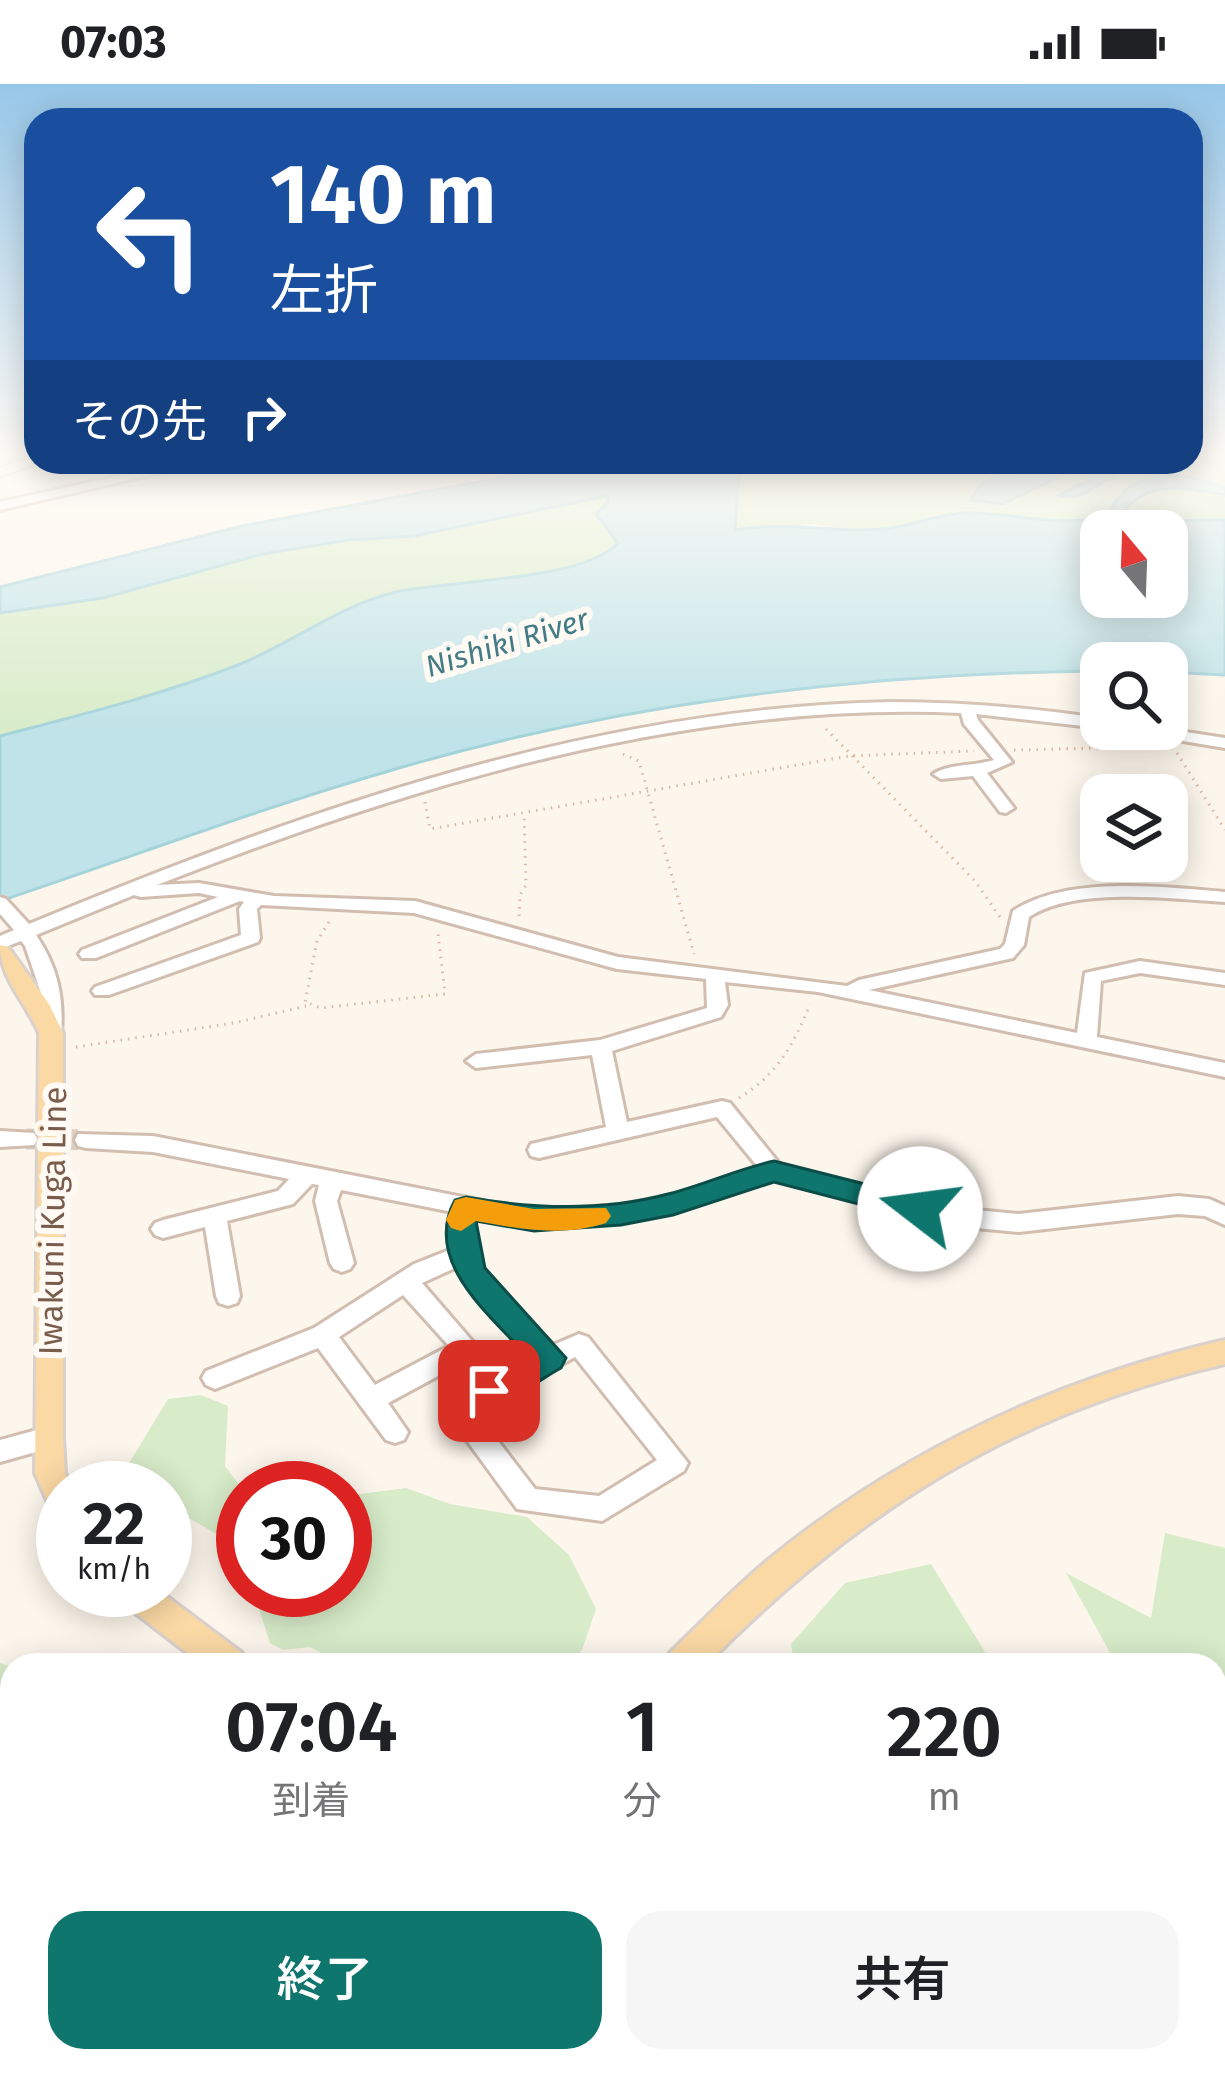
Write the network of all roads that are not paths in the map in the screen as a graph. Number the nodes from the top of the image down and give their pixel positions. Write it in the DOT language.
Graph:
graph roads {
  1 [pos="968,710"];
  2 [pos="1080,721"];
  3 [pos="1188,737"];
  4 [pos="1225,743"];
  5 [pos="977,771"];
  6 [pos="941,774"];
  7 [pos="1006,808"];
  8 [pos="124,890"];
  9 [pos="1225,897"];
  10 [pos="246,898"];
  11 [pos="0,903"];
  12 [pos="22,925"];
  13 [pos="0,947"];
  14 [pos="89,954"];
  15 [pos="706,974"];
  16 [pos="1225,979"];
  17 [pos="102,991"];
  18 [pos="852,993"];
  19 [pos="51,1033"];
  20 [pos="1086,1041"];
  21 [pos="601,1047"];
  22 [pos="476,1061"];
  23 [pos="1225,1070"];
  24 [pos="618,1131"];
  25 [pos="26,1138"];
  26 [pos="0,1139"];
  27 [pos="86,1140"];
  28 [pos="539,1150"];
  29 [pos="774,1172"];
  30 [pos="307,1175"];
  31 [pos="332,1181"];
  32 [pos="466,1208"];
  33 [pos="215,1216"];
  34 [pos="1225,1216"];
  35 [pos="163,1229"];
  36 [pos="465,1254"];
  37 [pos="341,1263"];
  38 [pos="408,1284"];
  39 [pos="228,1296"];
  40 [pos="323,1336"];
  41 [pos="1225,1352"];
  42 [pos="550,1358"];
  43 [pos="215,1378"];
  44 [pos="369,1400"];
  45 [pos="395,1432"];
  46 [pos="47,1438"];
  47 [pos="0,1451"];
  48 [pos="49,1461"];
  49 [pos="167,1617"];
  50 [pos="214,1653"];
  51 [pos="695,1653"];
  1 -- 2 [label="street"];
  1 -- 5 [label="street"];
  1 -- 8 [label="street"];
  3 -- 4 [label="street"];
  5 -- 6 [label="street"];
  5 -- 7 [label="street"];
  8 -- 10 [label="street"];
  8 -- 12 [label="street"];
  9 -- 18 [label="street"];
  10 -- 14 [label="street"];
  10 -- 15 [label="street"];
  10 -- 17 [label="street"];
  11 -- 12 [label="street"];
  12 -- 13 [label="street"];
  12 -- 19 [label="street"];
  13 -- 19 [label="main road, Iwakuni Kuga Line"];
  15 -- 18 [label="street"];
  15 -- 21 [label="street"];
  16 -- 20 [label="street"];
  18 -- 20 [label="street"];
  19 -- 46 [label="main road, Iwakuni Kuga Line"];
  20 -- 23 [label="street"];
  21 -- 22 [label="street"];
  21 -- 24 [label="street"];
  24 -- 28 [label="street"];
  24 -- 29 [label="street"];
  25 -- 26 [label="street"];
  27 -- 30 [label="street"];
  29 -- 32 [label="street"];
  29 -- 34 [label="street"];
  30 -- 31 [label="street"];
  30 -- 33 [label="street"];
  31 -- 32 [label="street"];
  31 -- 37 [label="street"];
  32 -- 36 [label="street"];
  33 -- 35 [label="street"];
  33 -- 39 [label="street"];
  36 -- 38 [label="street"];
  36 -- 42 [label="street"];
  38 -- 40 [label="street"];
  38 -- 44 [label="street"];
  40 -- 43 [label="street"];
  40 -- 44 [label="street"];
  41 -- 51 [label="main road"];
  42 -- 42 [label="street"];
  44 -- 45 [label="street"];
  46 -- 47 [label="street"];
  46 -- 48 [label="main road, Iwakuni Kuga Line"];
  49 -- 50 [label="main road"];
}
